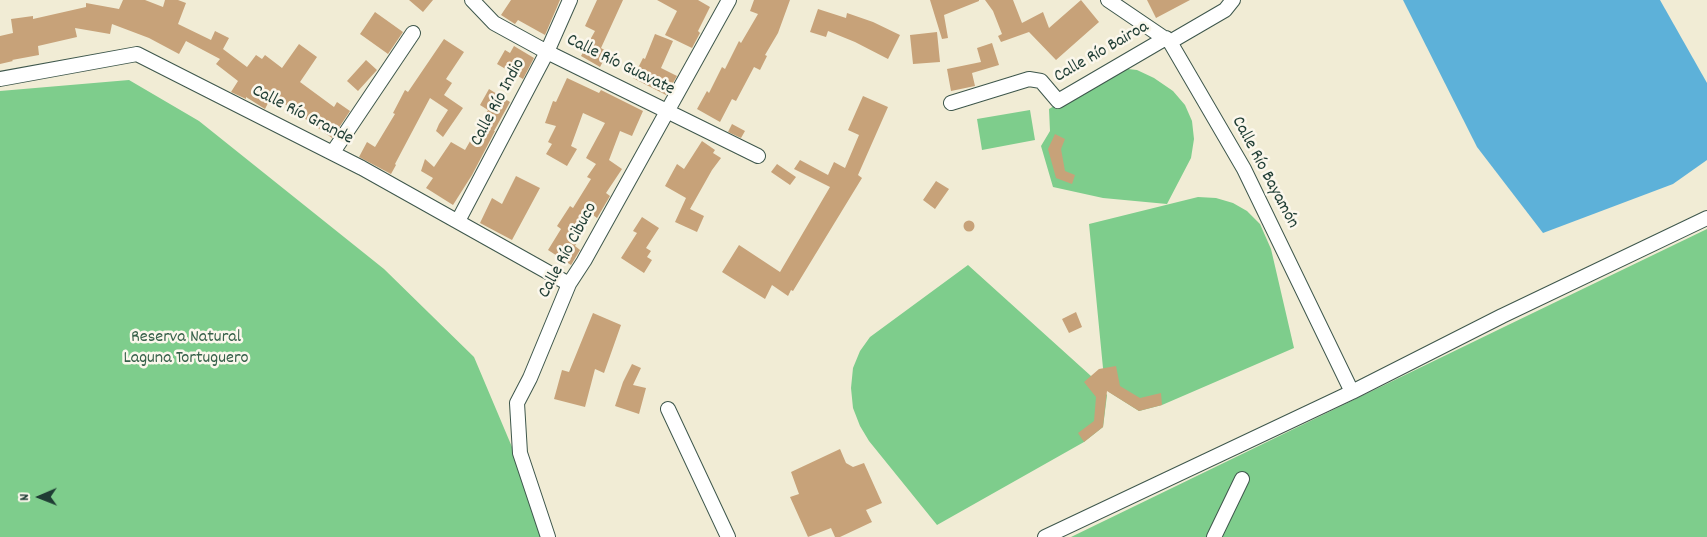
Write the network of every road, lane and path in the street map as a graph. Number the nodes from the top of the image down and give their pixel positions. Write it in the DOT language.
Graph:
graph roads {
  1 [pos="472,0"];
  2 [pos="570,0"];
  3 [pos="729,0"];
  4 [pos="1108,0"];
  5 [pos="1233,0"];
  6 [pos="413,33"];
  7 [pos="1168,40"];
  8 [pos="547,52"];
  9 [pos="0,79"];
  10 [pos="951,103"];
  11 [pos="667,110"];
  12 [pos="333,152"];
  13 [pos="758,156"];
  14 [pos="1707,218"];
  15 [pos="458,221"];
  16 [pos="569,284"];
  17 [pos="1352,392"];
  18 [pos="668,409"];
  19 [pos="1242,479"];
  20 [pos="548,537"];
  21 [pos="728,537"];
  22 [pos="1045,537"];
  23 [pos="1214,537"];
  1 -- 8 [label="street, Calle Río Guavate"];
  2 -- 8 [label="street, Calle Río Indio"];
  3 -- 11 [label="street, Calle Río Cibuco"];
  4 -- 7 [label="street, Calle Río Bayamón"];
  5 -- 7 [label="street, Calle Río Bairoa"];
  6 -- 12 [label="street"];
  7 -- 10 [label="street, Calle Río Bairoa"];
  7 -- 17 [label="street, Calle Río Bayamón"];
  8 -- 11 [label="street, Calle Río Guavate"];
  8 -- 15 [label="street, Calle Río Indio"];
  9 -- 12 [label="street, Calle Río Grande"];
  11 -- 13 [label="street, Calle Río Guavate"];
  11 -- 16 [label="street, Calle Río Cibuco"];
  12 -- 15 [label="street, Calle Río Grande"];
  14 -- 17 [label="street"];
  15 -- 16 [label="street, Calle Río Grande"];
  16 -- 20 [label="street, Calle Río Cibuco"];
  17 -- 22 [label="street"];
  18 -- 21 [label="street"];
  19 -- 23 [label="street"];
}
